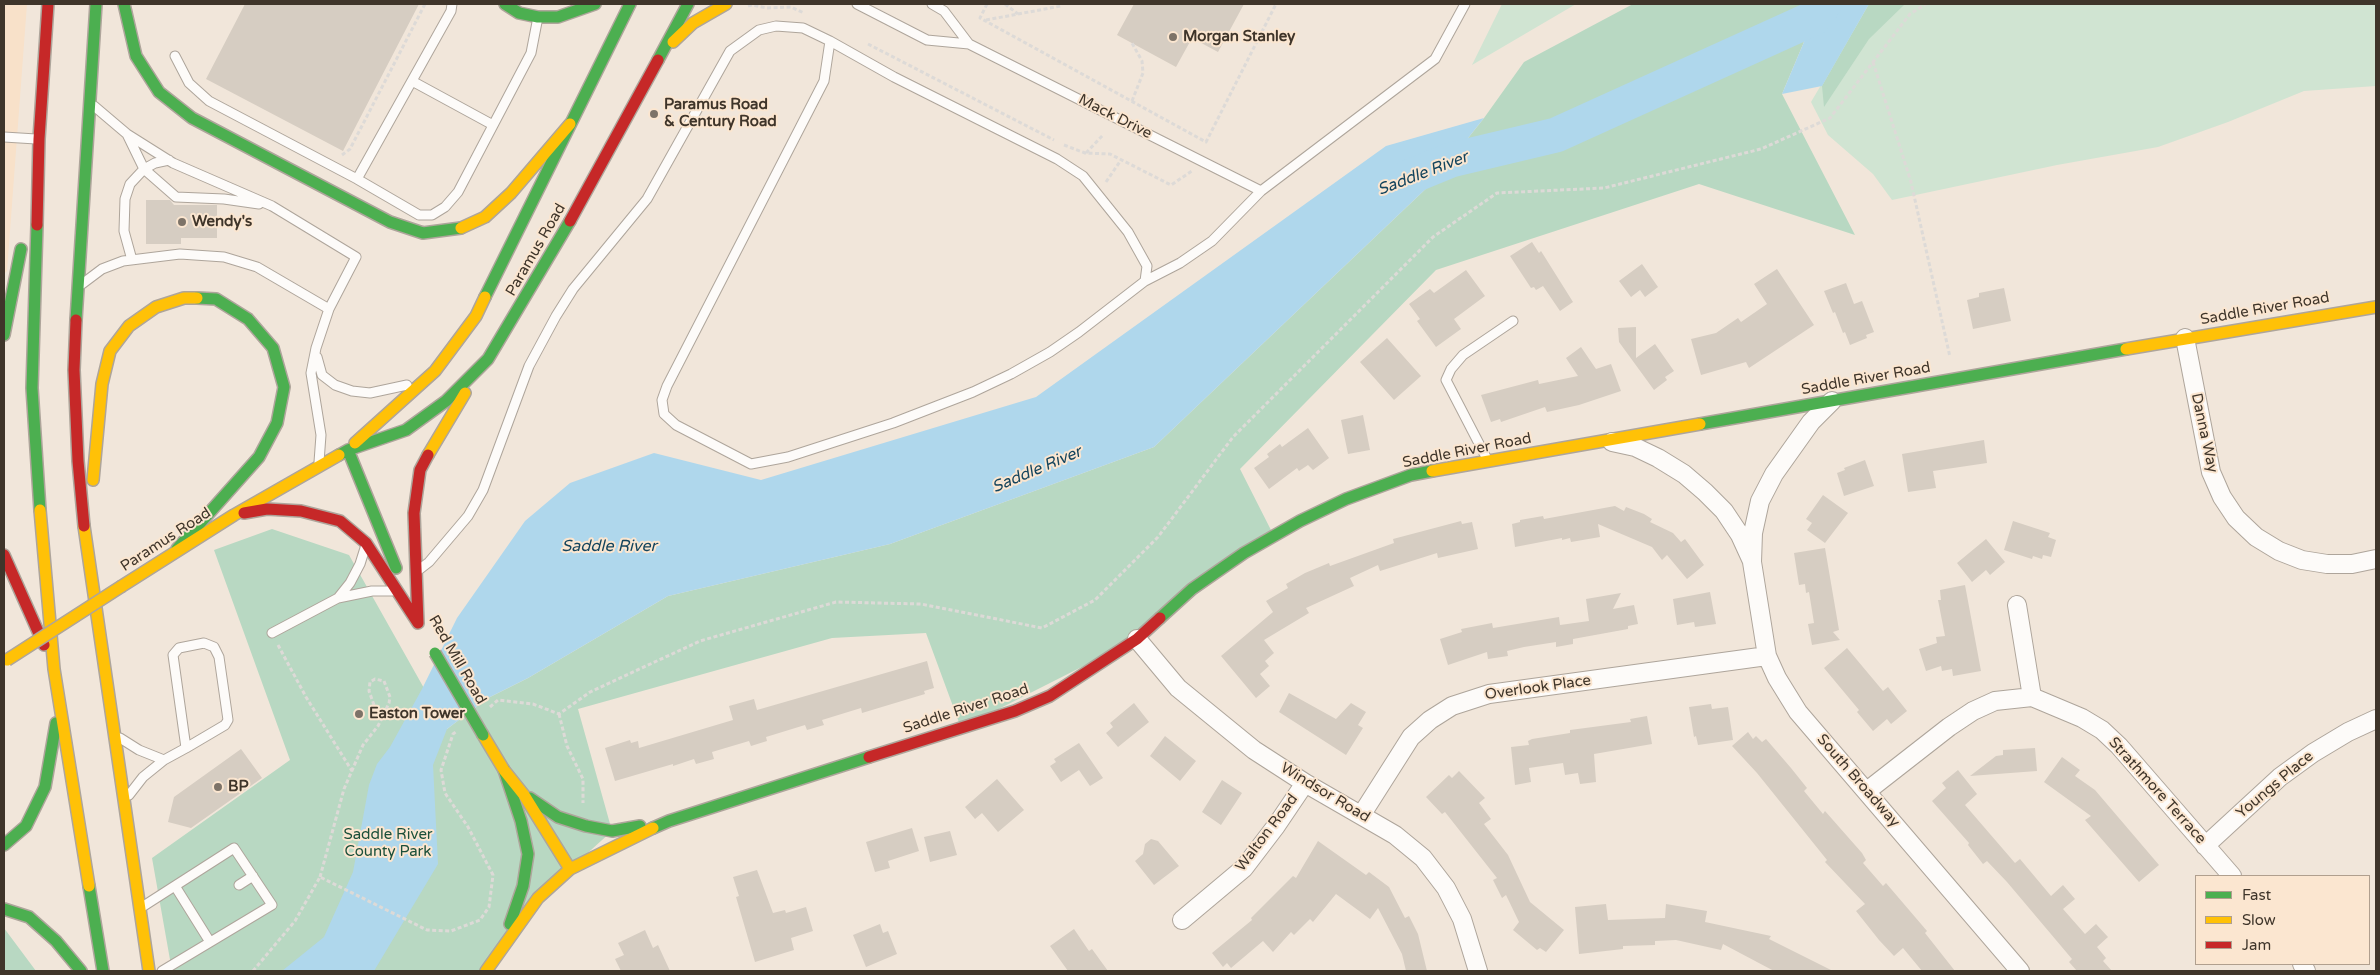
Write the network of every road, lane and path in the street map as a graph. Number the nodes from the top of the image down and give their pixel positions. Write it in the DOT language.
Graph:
graph roads {
  1 [pos="48,4"];
  2 [pos="96,4"];
  3 [pos="124,4"];
  4 [pos="425,4"];
  5 [pos="452,4"];
  6 [pos="505,4"];
  7 [pos="595,4"];
  8 [pos="630,4"];
  9 [pos="688,4"];
  10 [pos="726,4"];
  11 [pos="857,4"];
  12 [pos="935,4"];
  13 [pos="987,4"];
  14 [pos="1005,4"];
  15 [pos="1062,4"];
  16 [pos="1276,4"];
  17 [pos="1465,4"];
  18 [pos="1926,4"];
  19 [pos="746,7"];
  20 [pos="807,14"];
  21 [pos="1018,14"];
  22 [pos="538,17"];
  23 [pos="985,20"];
  24 [pos="830,41"];
  25 [pos="864,42"];
  26 [pos="1132,43"];
  27 [pos="969,44"];
  28 [pos="662,52"];
  29 [pos="175,56"];
  30 [pos="1873,62"];
  31 [pos="412,81"];
  32 [pos="1132,101"];
  33 [pos="90,102"];
  34 [pos="570,124"];
  35 [pos="494,125"];
  36 [pos="127,134"];
  37 [pos="1103,135"];
  38 [pos="4,137"];
  39 [pos="39,139"];
  40 [pos="1085,153"];
  41 [pos="338,157"];
  42 [pos="169,160"];
  43 [pos="1121,160"];
  44 [pos="1205,163"];
  45 [pos="1071,168"];
  46 [pos="144,169"];
  47 [pos="357,179"];
  48 [pos="1261,191"];
  49 [pos="1098,193"];
  50 [pos="272,206"];
  51 [pos="132,260"];
  52 [pos="1145,281"];
  53 [pos="77,288"];
  54 [pos="2376,307"];
  55 [pos="329,309"];
  56 [pos="1513,321"];
  57 [pos="4,335"];
  58 [pos="2185,338"];
  59 [pos="316,348"];
  60 [pos="488,359"];
  61 [pos="1952,364"];
  62 [pos="426,379"];
  63 [pos="1832,401"];
  64 [pos="1605,440"];
  65 [pos="348,450"];
  66 [pos="1489,461"];
  67 [pos="319,466"];
  68 [pos="234,515"];
  69 [pos="366,543"];
  70 [pos="86,548"];
  71 [pos="177,549"];
  72 [pos="4,555"];
  73 [pos="2376,559"];
  74 [pos="1752,562"];
  75 [pos="418,571"];
  76 [pos="398,591"];
  77 [pos="338,598"];
  78 [pos="2017,605"];
  79 [pos="420,626"];
  80 [pos="272,633"];
  81 [pos="1137,640"];
  82 [pos="433,649"];
  83 [pos="1767,656"];
  84 [pos="5,661"];
  85 [pos="54,669"];
  86 [pos="2032,697"];
  87 [pos="59,702"];
  88 [pos="483,712"];
  89 [pos="384,714"];
  90 [pos="559,714"];
  91 [pos="2376,719"];
  92 [pos="461,728"];
  93 [pos="114,734"];
  94 [pos="186,748"];
  95 [pos="164,760"];
  96 [pos="504,770"];
  97 [pos="352,772"];
  98 [pos="1305,783"];
  99 [pos="1867,791"];
  100 [pos="524,795"];
  101 [pos="124,801"];
  102 [pos="1362,814"];
  103 [pos="669,821"];
  104 [pos="586,826"];
  105 [pos="4,846"];
  106 [pos="2205,846"];
  107 [pos="570,869"];
  108 [pos="2231,875"];
  109 [pos="253,876"];
  110 [pos="320,876"];
  111 [pos="239,885"];
  112 [pos="175,886"];
  113 [pos="140,908"];
  114 [pos="4,909"];
  115 [pos="1182,920"];
  116 [pos="210,942"];
  117 [pos="501,948"];
  118 [pos="81,971"];
  119 [pos="103,971"];
  120 [pos="149,971"];
  121 [pos="162,971"];
  122 [pos="253,971"];
  123 [pos="486,971"];
  124 [pos="1478,971"];
  125 [pos="2020,971"];
  1 -- 39 [label="main road"];
  2 -- 33 [label="main road"];
  3 -- 34 [label="main road"];
  4 -- 41 [label="path"];
  5 -- 31 [label="lane"];
  6 -- 22 [label="main road"];
  7 -- 22 [label="main road"];
  8 -- 34 [label="main road, Paramus Road"];
  9 -- 28 [label="main road, Paramus Road"];
  10 -- 28 [label="main road"];
  11 -- 27 [label="lane, Mack Drive"];
  12 -- 27 [label="lane, Mack Drive"];
  13 -- 23 [label="path"];
  14 -- 21 [label="path"];
  15 -- 21 [label="path"];
  16 -- 32 [label="path"];
  17 -- 48 [label="lane"];
  18 -- 30 [label="path"];
  19 -- 20 [label="path"];
  21 -- 23 [label="path"];
  22 -- 35 [label="lane"];
  23 -- 32 [label="path"];
  24 -- 45 [label="lane"];
  24 -- 52 [label="lane"];
  24 -- 75 [label="lane"];
  25 -- 40 [label="path"];
  26 -- 32 [label="path"];
  27 -- 44 [label="lane, Mack Drive"];
  28 -- 60 [label="main road, Paramus Road"];
  29 -- 47 [label="lane"];
  30 -- 61 [label="path"];
  30 -- 90 [label="path"];
  31 -- 35 [label="lane"];
  31 -- 47 [label="lane"];
  33 -- 36 [label="lane"];
  33 -- 53 [label="main road"];
  34 -- 62 [label="main road, Paramus Road"];
  35 -- 47 [label="lane"];
  36 -- 42 [label="lane"];
  36 -- 46 [label="lane"];
  37 -- 40 [label="path"];
  38 -- 39 [label="lane"];
  39 -- 57 [label="main road"];
  39 -- 85 [label="main road"];
  40 -- 43 [label="path"];
  40 -- 45 [label="path"];
  42 -- 46 [label="lane"];
  42 -- 50 [label="lane"];
  43 -- 44 [label="path"];
  43 -- 49 [label="path"];
  44 -- 48 [label="lane, Mack Drive"];
  45 -- 49 [label="lane"];
  46 -- 50 [label="lane"];
  46 -- 51 [label="lane"];
  48 -- 52 [label="lane"];
  49 -- 52 [label="lane"];
  50 -- 55 [label="lane"];
  51 -- 53 [label="lane"];
  51 -- 55 [label="lane"];
  53 -- 70 [label="main road"];
  54 -- 58 [label="main road, Saddle River Road"];
  55 -- 59 [label="lane"];
  56 -- 66 [label="lane"];
  58 -- 63 [label="main road, Saddle River Road"];
  58 -- 73 [label="street, Danna Way"];
  59 -- 62 [label="lane"];
  59 -- 67 [label="lane"];
  60 -- 65 [label="main road, Paramus Road"];
  60 -- 75 [label="main road"];
  62 -- 65 [label="main road, Paramus Road"];
  63 -- 64 [label="main road, Saddle River Road"];
  63 -- 74 [label="street, South Broadway"];
  64 -- 66 [label="main road, Saddle River Road"];
  64 -- 74 [label="street, South Broadway"];
  65 -- 67 [label="main road, Paramus Road"];
  65 -- 79 [label="main road, Red Mill Road"];
  66 -- 81 [label="main road, Saddle River Road"];
  67 -- 68 [label="main road, Paramus Road"];
  68 -- 69 [label="main road"];
  68 -- 71 [label="main road, Paramus Road"];
  69 -- 76 [label="main road"];
  69 -- 77 [label="lane"];
  70 -- 71 [label="main road"];
  70 -- 93 [label="main road"];
  71 -- 84 [label="main road, Paramus Road, bridge"];
  72 -- 85 [label="main road"];
  74 -- 83 [label="street, South Broadway"];
  75 -- 79 [label="main road"];
  76 -- 77 [label="lane"];
  76 -- 79 [label="main road"];
  77 -- 80 [label="lane"];
  78 -- 86 [label="street"];
  80 -- 97 [label="path"];
  81 -- 98 [label="street, Windsor Road"];
  81 -- 103 [label="main road, Saddle River Road"];
  82 -- 96 [label="main road, Red Mill Road, bridge"];
  83 -- 99 [label="street, South Broadway"];
  83 -- 102 [label="street, Overlook Place"];
  85 -- 87 [label="main road"];
  86 -- 99 [label="street, Strathmore Terrace"];
  86 -- 106 [label="street, Strathmore Terrace"];
  87 -- 105 [label="main road"];
  87 -- 119 [label="main road"];
  88 -- 90 [label="path"];
  89 -- 89 [label="path"];
  89 -- 97 [label="path"];
  90 -- 104 [label="path"];
  91 -- 106 [label="street, Youngs Place"];
  92 -- 110 [label="path"];
  93 -- 95 [label="lane"];
  93 -- 101 [label="main road"];
  94 -- 94 [label="lane"];
  94 -- 95 [label="lane"];
  95 -- 101 [label="lane"];
  96 -- 100 [label="main road, Red Mill Road"];
  96 -- 117 [label="main road"];
  97 -- 110 [label="path"];
  98 -- 102 [label="street, Windsor Road"];
  98 -- 115 [label="street, Walton Road"];
  99 -- 125 [label="street, South Broadway"];
  100 -- 104 [label="main road"];
  100 -- 107 [label="main road, Red Mill Road"];
  101 -- 113 [label="main road"];
  102 -- 124 [label="street, Windsor Road"];
  103 -- 104 [label="main road"];
  103 -- 107 [label="main road, Saddle River Road"];
  106 -- 108 [label="street, Strathmore Terrace"];
  107 -- 117 [label="main road, Saddle River Road"];
  109 -- 111 [label="lane"];
  109 -- 112 [label="lane"];
  109 -- 116 [label="lane"];
  110 -- 122 [label="path"];
  112 -- 113 [label="lane"];
  112 -- 116 [label="lane"];
  113 -- 120 [label="main road"];
  114 -- 118 [label="main road"];
  116 -- 121 [label="lane"];
  117 -- 123 [label="main road, Saddle River Road"];
}
